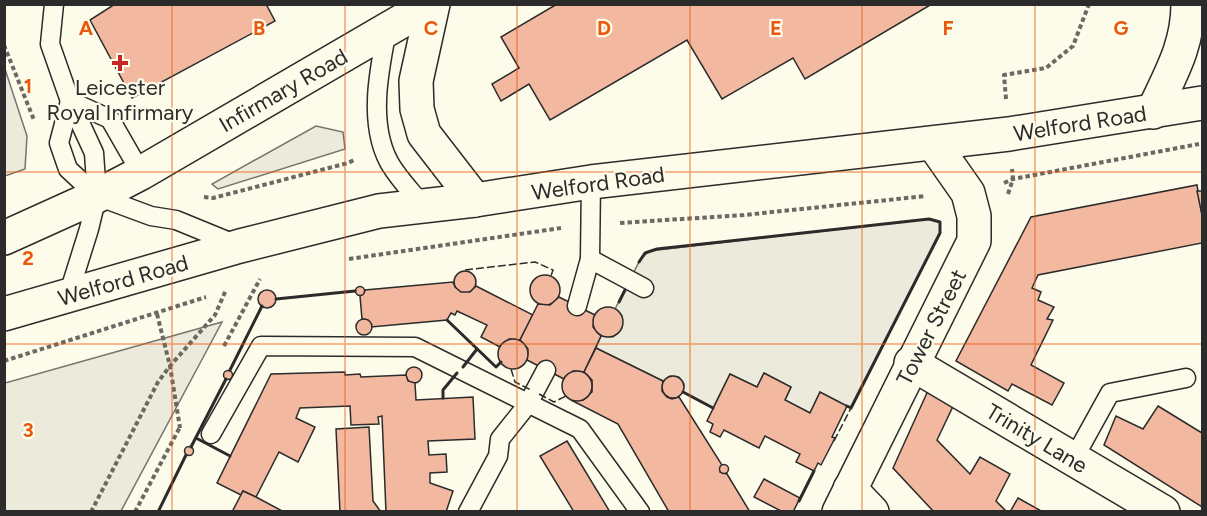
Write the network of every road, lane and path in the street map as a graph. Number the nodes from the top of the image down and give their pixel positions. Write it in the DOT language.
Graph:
graph roads {
  1 [pos="54,4"];
  2 [pos="432,4"];
  3 [pos="1188,4"];
  4 [pos="387,30"];
  5 [pos="4,45"];
  6 [pos="70,101"];
  7 [pos="1203,103"];
  8 [pos="1153,112"];
  9 [pos="38,130"];
  10 [pos="933,142"];
  11 [pos="1203,143"];
  12 [pos="382,145"];
  13 [pos="1057,170"];
  14 [pos="141,172"];
  15 [pos="591,182"];
  16 [pos="98,196"];
  17 [pos="200,197"];
  18 [pos="475,200"];
  19 [pos="423,206"];
  20 [pos="4,238"];
  21 [pos="240,246"];
  22 [pos="590,259"];
  23 [pos="644,288"];
  24 [pos="68,296"];
  25 [pos="577,306"];
  26 [pos="4,314"];
  27 [pos="4,361"];
  28 [pos="911,363"];
  29 [pos="170,366"];
  30 [pos="546,370"];
  31 [pos="1186,378"];
  32 [pos="528,404"];
  33 [pos="180,428"];
  34 [pos="211,434"];
  35 [pos="1073,460"];
  36 [pos="854,504"];
  37 [pos="91,512"];
  38 [pos="468,512"];
  39 [pos="640,512"];
  40 [pos="1163,512"];
  1 -- 6 [label="lane"];
  2 -- 4 [label="main road, Infirmary Road"];
  2 -- 18 [label="main road"];
  3 -- 8 [label="main road"];
  4 -- 12 [label="lane"];
  4 -- 14 [label="main road, Infirmary Road"];
  5 -- 9 [label="path"];
  6 -- 14 [label="lane"];
  6 -- 16 [label="lane"];
  6 -- 16 [label="lane"];
  7 -- 8 [label="main road, Welford Road"];
  8 -- 10 [label="main road, Welford Road"];
  10 -- 15 [label="main road, Welford Road"];
  10 -- 28 [label="main road, Tower Street"];
  11 -- 13 [label="path"];
  12 -- 17 [label="path"];
  12 -- 19 [label="lane"];
  14 -- 16 [label="main road, Infirmary Road"];
  15 -- 18 [label="main road, Welford Road"];
  15 -- 22 [label="lane"];
  16 -- 20 [label="main road, Infirmary Road"];
  16 -- 21 [label="lane"];
  16 -- 24 [label="lane"];
  18 -- 19 [label="main road, Welford Road"];
  19 -- 21 [label="main road, Welford Road"];
  21 -- 24 [label="main road, Welford Road"];
  22 -- 23 [label="lane"];
  22 -- 25 [label="lane"];
  24 -- 26 [label="main road, Welford Road"];
  27 -- 29 [label="path"];
  28 -- 35 [label="main road, Trinity Lane"];
  28 -- 36 [label="main road, Tower Street"];
  29 -- 33 [label="path"];
  29 -- 37 [label="path"];
  30 -- 32 [label="lane"];
  31 -- 35 [label="lane"];
  32 -- 34 [label="lane"];
  32 -- 38 [label="lane"];
  32 -- 39 [label="lane"];
  35 -- 40 [label="main road, Trinity Lane"];
}
